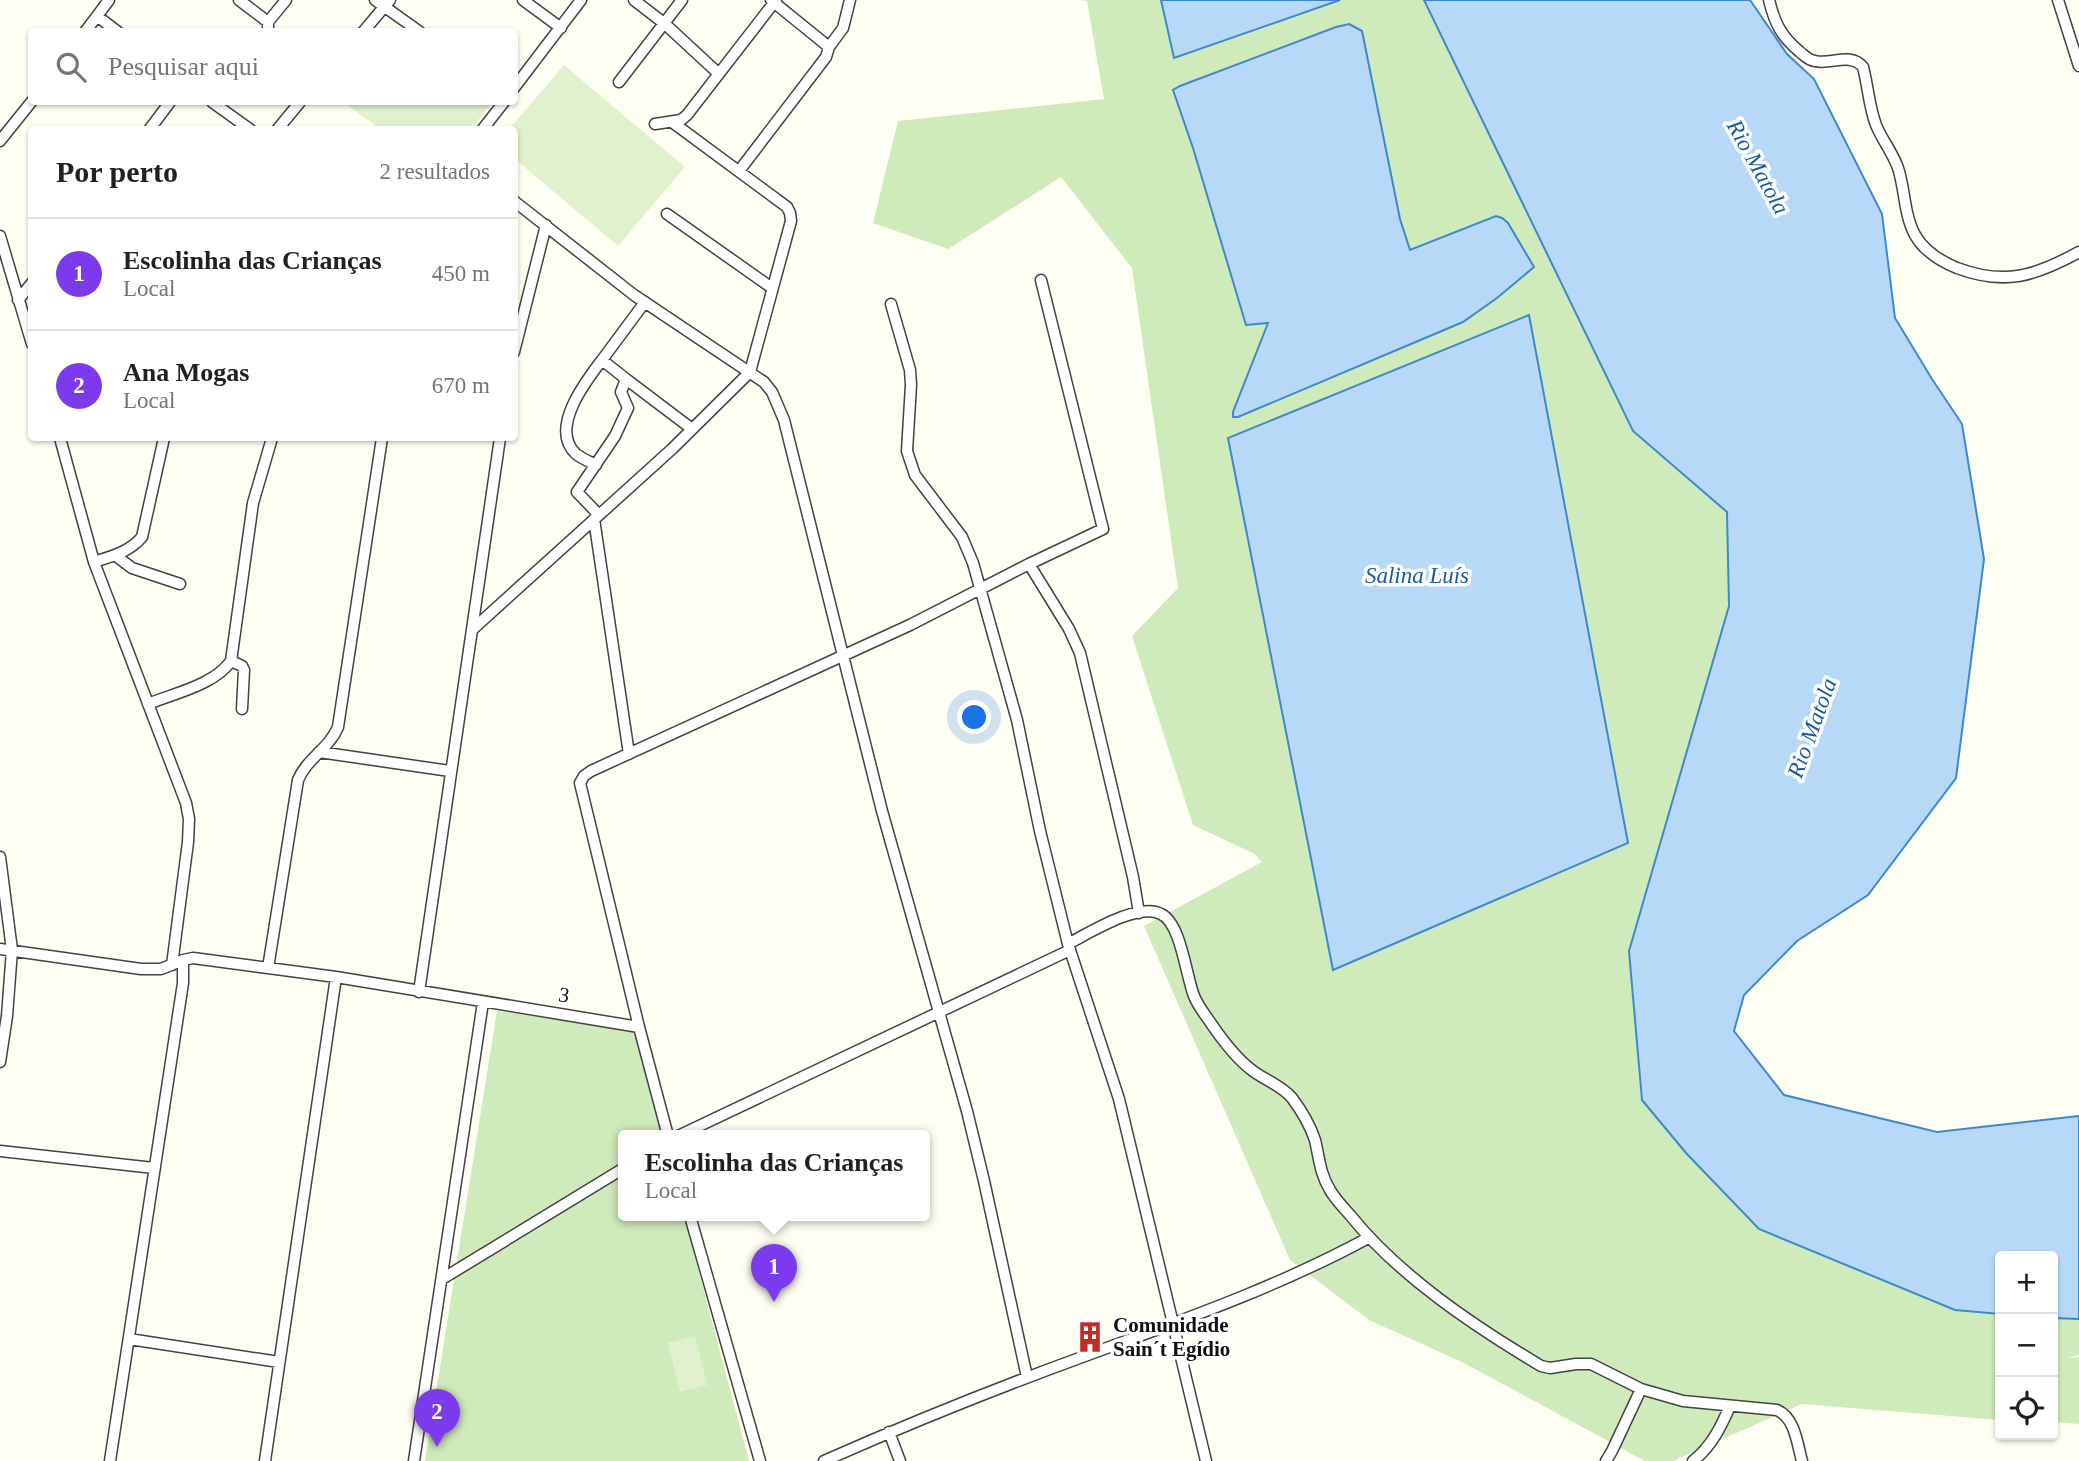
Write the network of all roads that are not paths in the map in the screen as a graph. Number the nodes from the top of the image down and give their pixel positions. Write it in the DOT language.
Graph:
graph roads {
  1 [pos="109,0"];
  2 [pos="239,0"];
  3 [pos="286,0"];
  4 [pos="523,0"];
  5 [pos="581,0"];
  6 [pos="634,0"];
  7 [pos="682,0"];
  8 [pos="850,0"];
  9 [pos="1769,0"];
  10 [pos="2058,0"];
  11 [pos="774,1"];
  12 [pos="383,2"];
  13 [pos="97,16"];
  14 [pos="665,24"];
  15 [pos="268,27"];
  16 [pos="88,28"];
  17 [pos="113,28"];
  18 [pos="366,28"];
  19 [pos="415,28"];
  20 [pos="561,28"];
  21 [pos="829,47"];
  22 [pos="2079,66"];
  23 [pos="719,74"];
  24 [pos="619,82"];
  25 [pos="518,83"];
  26 [pos="29,105"];
  27 [pos="168,105"];
  28 [pos="216,105"];
  29 [pos="297,105"];
  30 [pos="502,105"];
  31 [pos="672,122"];
  32 [pos="655,124"];
  33 [pos="152,126"];
  34 [pos="245,126"];
  35 [pos="279,126"];
  36 [pos="485,126"];
  37 [pos="0,141"];
  38 [pos="739,171"];
  39 [pos="518,204"];
  40 [pos="667,214"];
  41 [pos="546,225"];
  42 [pos="0,236"];
  43 [pos="2079,252"];
  44 [pos="1041,280"];
  45 [pos="28,288"];
  46 [pos="772,288"];
  47 [pos="18,300"];
  48 [pos="645,302"];
  49 [pos="891,304"];
  50 [pos="28,331"];
  51 [pos="518,336"];
  52 [pos="602,360"];
  53 [pos="750,372"];
  54 [pos="626,379"];
  55 [pos="692,429"];
  56 [pos="61,441"];
  57 [pos="163,441"];
  58 [pos="271,441"];
  59 [pos="382,441"];
  60 [pos="500,441"];
  61 [pos="596,465"];
  62 [pos="597,517"];
  63 [pos="116,555"];
  64 [pos="94,562"];
  65 [pos="1029,564"];
  66 [pos="180,584"];
  67 [pos="980,590"];
  68 [pos="473,629"];
  69 [pos="842,655"];
  70 [pos="231,661"];
  71 [pos="148,704"];
  72 [pos="242,709"];
  73 [pos="319,752"];
  74 [pos="629,754"];
  75 [pos="450,771"];
  76 [pos="0,857"];
  77 [pos="1,871"];
  78 [pos="1139,913"];
  79 [pos="1069,947"];
  80 [pos="0,949"];
  81 [pos="12,950"];
  82 [pos="183,960"];
  83 [pos="172,965"];
  84 [pos="268,968"];
  85 [pos="336,977"];
  86 [pos="419,992"];
  87 [pos="484,1002"];
  88 [pos="938,1012"];
  89 [pos="639,1027"];
  90 [pos="0,1062"];
  91 [pos="666,1130"];
  92 [pos="691,1130"];
  93 [pos="0,1151"];
  94 [pos="154,1168"];
  95 [pos="618,1172"];
  96 [pos="691,1221"];
  97 [pos="1368,1238"];
  98 [pos="442,1279"];
  99 [pos="1172,1324"];
  100 [pos="129,1339"];
  101 [pos="279,1362"];
  102 [pos="1027,1377"];
  103 [pos="1641,1389"];
  104 [pos="1730,1406"];
  105 [pos="889,1432"];
  106 [pos="110,1461"];
  107 [pos="265,1461"];
  108 [pos="414,1461"];
  109 [pos="760,1461"];
  110 [pos="824,1461"];
  111 [pos="900,1461"];
  112 [pos="1206,1461"];
  113 [pos="1605,1461"];
  114 [pos="1693,1461"];
  115 [pos="1802,1461"];
  1 -- 13 [label="street"];
  2 -- 15 [label="street"];
  3 -- 15 [label="street"];
  4 -- 20 [label="street"];
  5 -- 20 [label="street"];
  6 -- 14 [label="street"];
  7 -- 14 [label="street"];
  8 -- 21 [label="street"];
  9 -- 43 [label="street"];
  10 -- 22 [label="street"];
  11 -- 21 [label="street"];
  11 -- 23 [label="street"];
  12 -- 18 [label="street"];
  12 -- 19 [label="street"];
  13 -- 16 [label="street"];
  13 -- 17 [label="street"];
  14 -- 23 [label="street"];
  14 -- 24 [label="street"];
  20 -- 25 [label="street"];
  21 -- 38 [label="street"];
  23 -- 31 [label="street"];
  26 -- 37 [label="street"];
  27 -- 33 [label="street"];
  28 -- 34 [label="street"];
  29 -- 35 [label="street"];
  30 -- 36 [label="street"];
  31 -- 32 [label="street"];
  31 -- 38 [label="street"];
  38 -- 46 [label="street"];
  39 -- 41 [label="street"];
  40 -- 46 [label="street"];
  41 -- 48 [label="street"];
  41 -- 51 [label="street"];
  42 -- 47 [label="street"];
  44 -- 65 [label="street"];
  45 -- 47 [label="street"];
  46 -- 53 [label="street"];
  47 -- 50 [label="street"];
  48 -- 52 [label="street"];
  48 -- 53 [label="street"];
  49 -- 67 [label="street"];
  52 -- 54 [label="street"];
  52 -- 61 [label="street"];
  53 -- 55 [label="street"];
  53 -- 69 [label="street"];
  54 -- 55 [label="street"];
  54 -- 61 [label="street"];
  55 -- 62 [label="street"];
  56 -- 64 [label="street"];
  57 -- 63 [label="street"];
  58 -- 70 [label="street"];
  59 -- 73 [label="street"];
  60 -- 68 [label="street"];
  61 -- 62 [label="street"];
  62 -- 68 [label="street"];
  62 -- 74 [label="street"];
  63 -- 64 [label="street"];
  63 -- 66 [label="street"];
  64 -- 71 [label="street"];
  65 -- 67 [label="street"];
  65 -- 78 [label="street"];
  67 -- 69 [label="street"];
  67 -- 79 [label="street"];
  68 -- 75 [label="street"];
  69 -- 74 [label="street"];
  69 -- 88 [label="street"];
  70 -- 71 [label="street"];
  70 -- 72 [label="street"];
  71 -- 83 [label="street"];
  73 -- 75 [label="street"];
  73 -- 84 [label="street"];
  74 -- 89 [label="street"];
  75 -- 86 [label="street"];
  76 -- 77 [label="street"];
  77 -- 81 [label="street"];
  78 -- 79 [label="street"];
  78 -- 97 [label="street"];
  79 -- 88 [label="street"];
  79 -- 99 [label="street"];
  80 -- 81 [label="street"];
  81 -- 83 [label="street"];
  81 -- 90 [label="street"];
  82 -- 83 [label="street"];
  82 -- 84 [label="street, 3"];
  82 -- 94 [label="street"];
  84 -- 85 [label="street, 3"];
  85 -- 86 [label="street, 3"];
  85 -- 101 [label="street"];
  86 -- 87 [label="street, 3"];
  87 -- 89 [label="street, 3"];
  87 -- 98 [label="street"];
  88 -- 92 [label="street"];
  88 -- 102 [label="street"];
  89 -- 91 [label="street"];
  93 -- 94 [label="street"];
  94 -- 100 [label="street"];
  95 -- 98 [label="street"];
  96 -- 109 [label="street"];
  97 -- 99 [label="street"];
  97 -- 103 [label="street"];
  98 -- 108 [label="street"];
  99 -- 102 [label="street"];
  99 -- 112 [label="street"];
  100 -- 101 [label="street"];
  100 -- 106 [label="street"];
  101 -- 107 [label="street"];
  102 -- 105 [label="street"];
  103 -- 104 [label="street"];
  103 -- 113 [label="street"];
  104 -- 114 [label="street"];
  104 -- 115 [label="street"];
  105 -- 110 [label="street"];
  105 -- 111 [label="street"];
}
